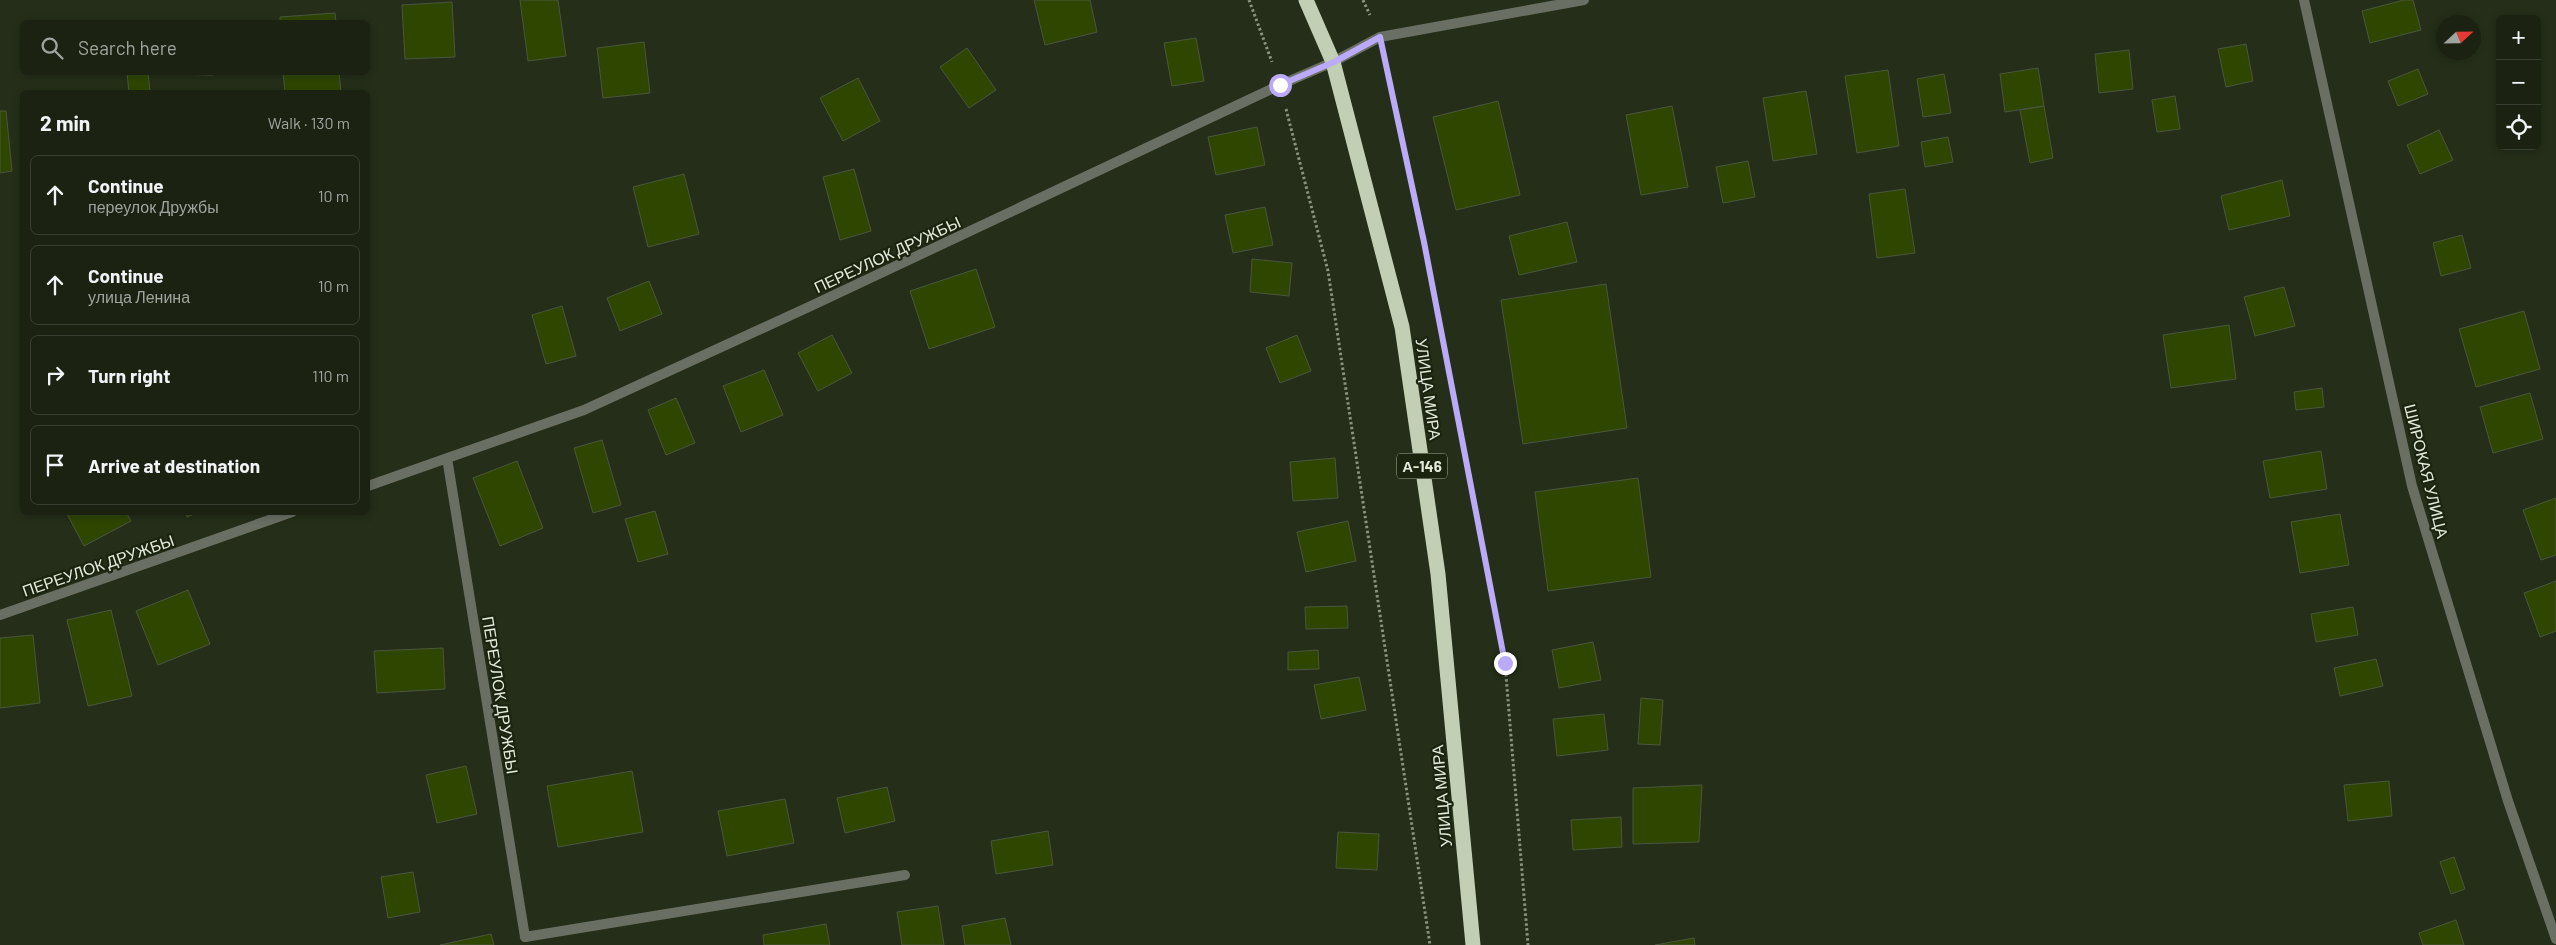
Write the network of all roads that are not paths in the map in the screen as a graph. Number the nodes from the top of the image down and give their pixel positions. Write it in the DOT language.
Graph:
graph roads {
  1 [pos="1306,0"];
  2 [pos="1584,0"];
  3 [pos="2304,0"];
  4 [pos="1334,62"];
  5 [pos="447,458"];
  6 [pos="370,485"];
  7 [pos="284,515"];
  8 [pos="0,616"];
  9 [pos="905,875"];
  10 [pos="2556,939"];
  11 [pos="1473,945"];
  1 -- 4 [label="highway, УЛИЦА МИРА / А-146"];
  2 -- 4 [label="street, ПЕРЕУЛОК ДРУЖБЫ"];
  3 -- 10 [label="street, ШИРОКАЯ УЛИЦА"];
  4 -- 5 [label="street, ПЕРЕУЛОК ДРУЖБЫ"];
  4 -- 11 [label="highway, УЛИЦА МИРА / А-146"];
  5 -- 6 [label="street, ПЕРЕУЛОК ДРУЖБЫ"];
  5 -- 9 [label="street, ПЕРЕУЛОК ДРУЖБЫ"];
  7 -- 8 [label="street, ПЕРЕУЛОК ДРУЖБЫ"];
}
